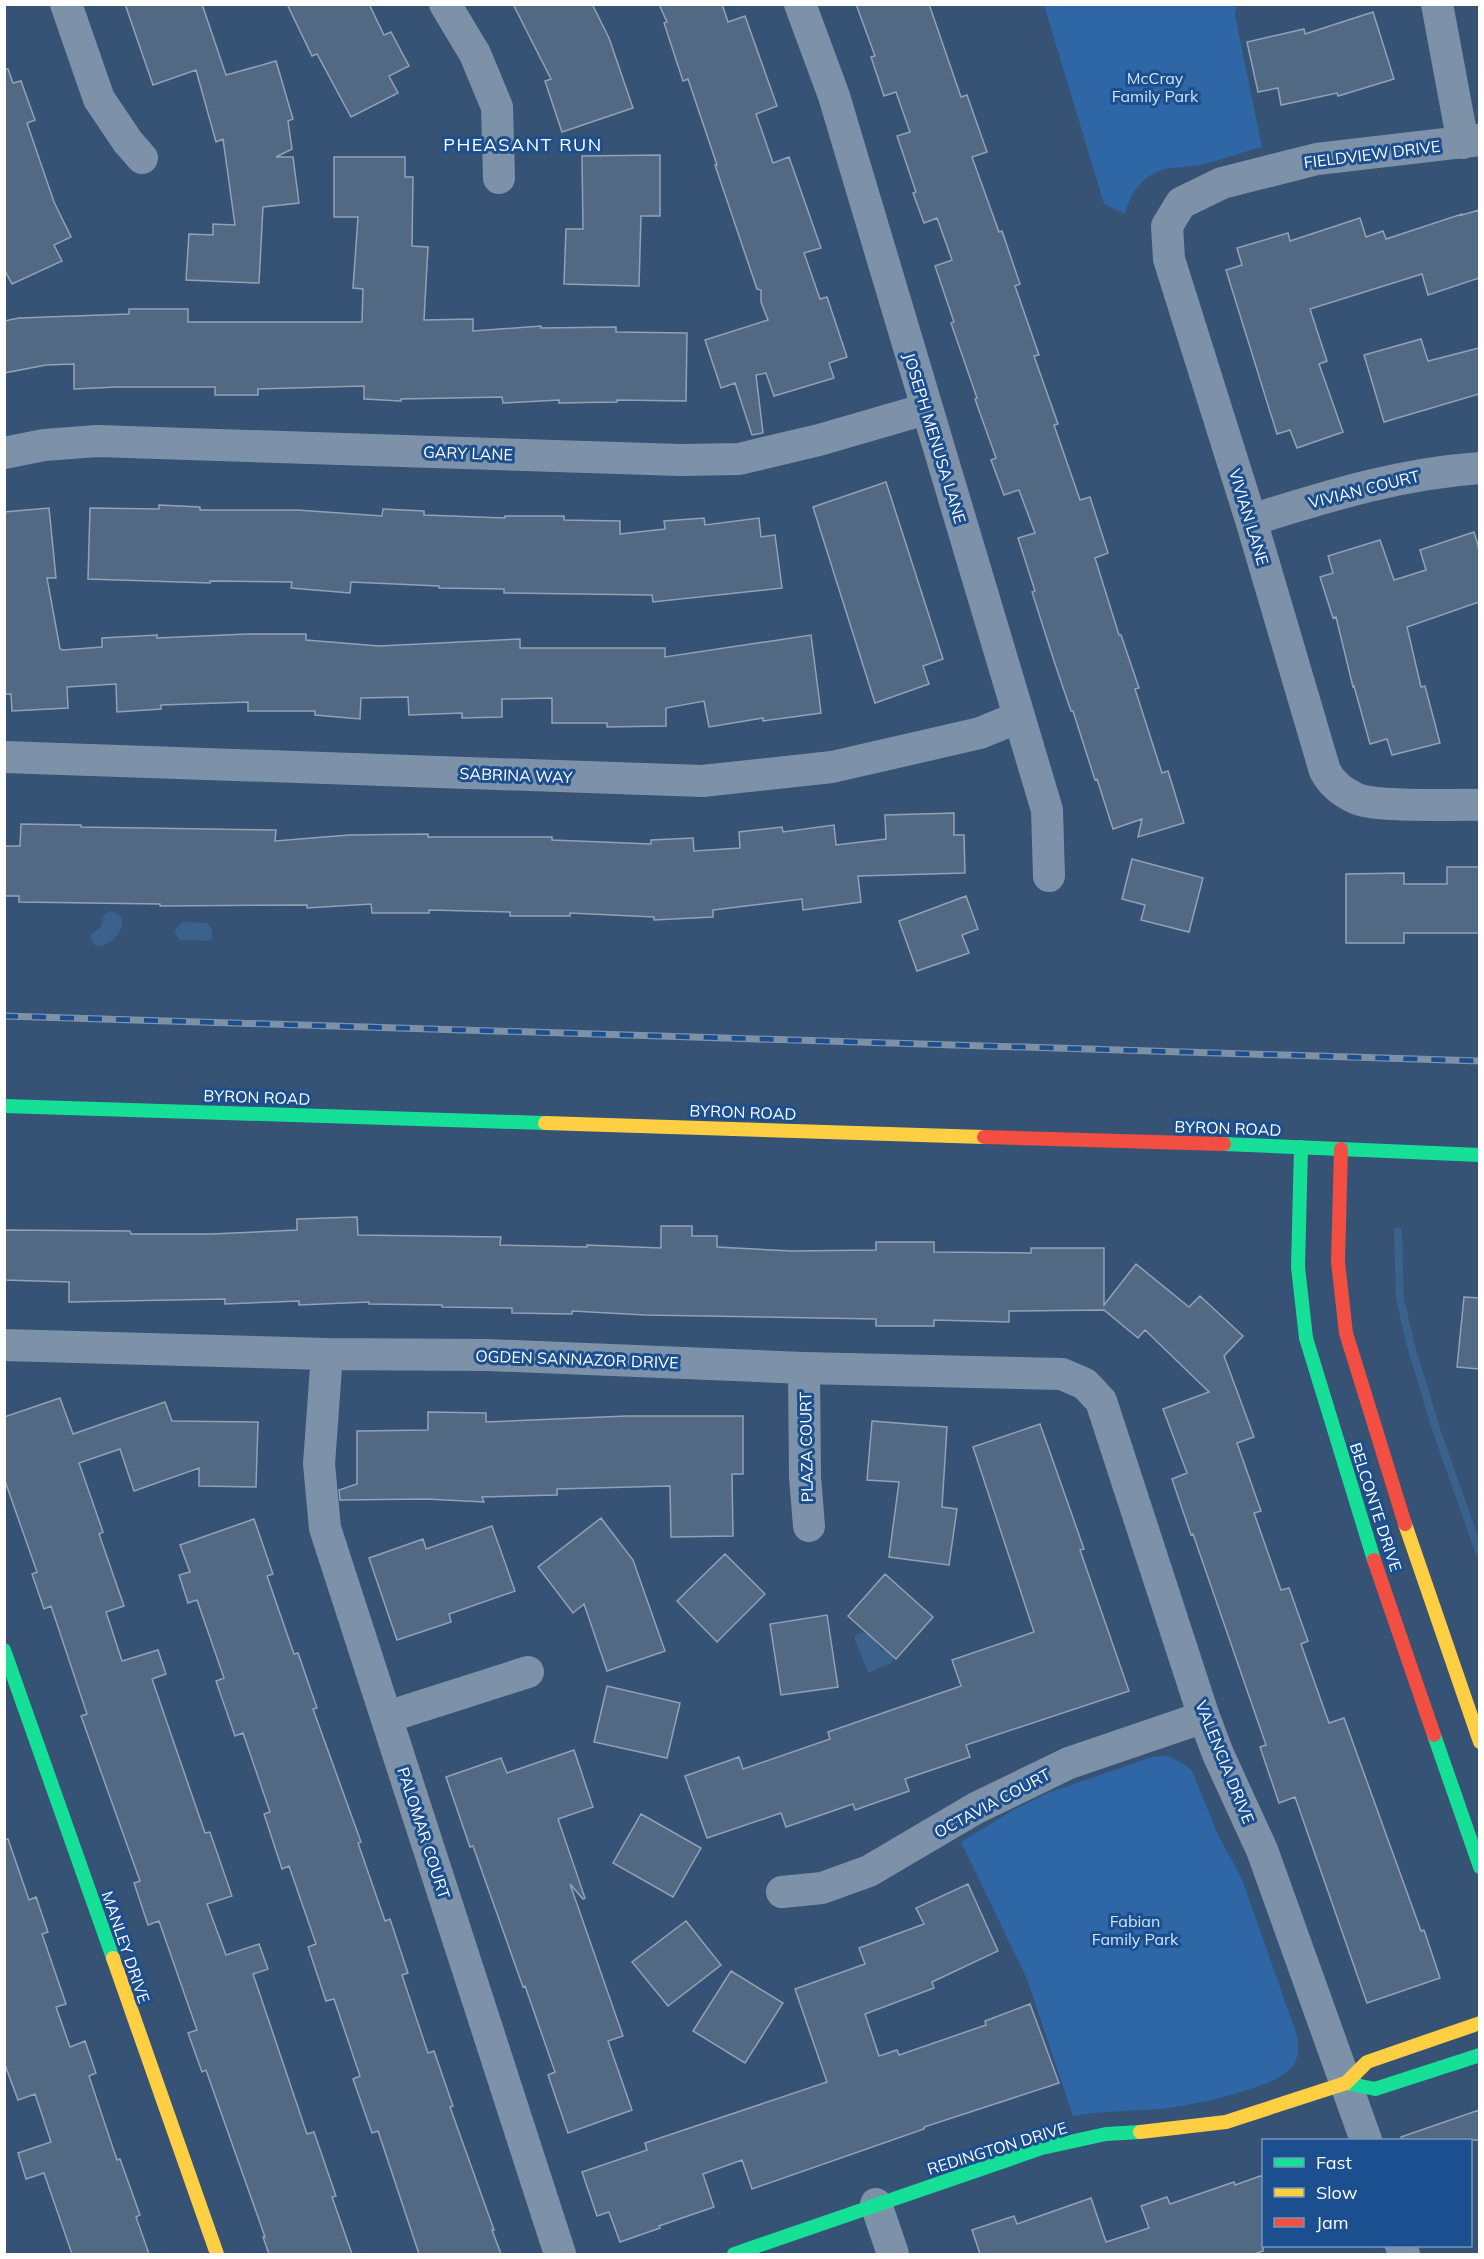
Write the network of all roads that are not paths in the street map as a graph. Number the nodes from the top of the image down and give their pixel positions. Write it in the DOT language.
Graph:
graph roads {
  1 [pos="66,4"];
  2 [pos="445,4"];
  3 [pos="800,4"];
  4 [pos="1437,4"];
  5 [pos="1471,141"];
  6 [pos="142,158"];
  7 [pos="1264,172"];
  8 [pos="499,178"];
  9 [pos="926,409"];
  10 [pos="4,453"];
  11 [pos="1479,468"];
  12 [pos="1251,520"];
  13 [pos="1019,717"];
  14 [pos="4,757"];
  15 [pos="1474,805"];
  16 [pos="1049,876"];
  17 [pos="4,1106"];
  18 [pos="1301,1147"];
  19 [pos="1341,1149"];
  20 [pos="1479,1155"];
  21 [pos="4,1345"];
  22 [pos="327,1354"];
  23 [pos="804,1368"];
  24 [pos="1113,1437"];
  25 [pos="809,1526"];
  26 [pos="4,1650"];
  27 [pos="528,1672"];
  28 [pos="387,1717"];
  29 [pos="1204,1717"];
  30 [pos="1479,1742"];
  31 [pos="1479,1867"];
  32 [pos="782,1892"];
  33 [pos="1479,2023"];
  34 [pos="1479,2055"];
  35 [pos="1346,2083"];
  36 [pos="1366,2139"];
  37 [pos="876,2204"];
  38 [pos="217,2254"];
  39 [pos="560,2254"];
  40 [pos="734,2254"];
  41 [pos="894,2254"];
  1 -- 6 [label="street"];
  2 -- 8 [label="street"];
  3 -- 9 [label="street, JOSEPH MENUSA LANE"];
  4 -- 5 [label="street"];
  5 -- 7 [label="street, FIELDVIEW DRIVE"];
  7 -- 12 [label="street, VIVIAN LANE"];
  9 -- 10 [label="street, GARY LANE"];
  9 -- 13 [label="street, JOSEPH MENUSA LANE"];
  11 -- 12 [label="street, VIVIAN COURT"];
  12 -- 15 [label="street, VIVIAN LANE"];
  13 -- 14 [label="street, SABRINA WAY"];
  13 -- 16 [label="street, JOSEPH MENUSA LANE"];
  17 -- 18 [label="main road, BYRON ROAD"];
  18 -- 19 [label="main road, BYRON ROAD"];
  18 -- 31 [label="main road, BELCONTE DRIVE"];
  19 -- 20 [label="main road, BYRON ROAD"];
  19 -- 30 [label="main road, BELCONTE DRIVE"];
  21 -- 22 [label="street, OGDEN SANNAZOR DRIVE"];
  22 -- 23 [label="street, OGDEN SANNAZOR DRIVE"];
  22 -- 28 [label="street, PALOMAR COURT"];
  23 -- 24 [label="street, OGDEN SANNAZOR DRIVE"];
  23 -- 25 [label="street, PLAZA COURT"];
  24 -- 29 [label="street, VALENCIA DRIVE"];
  26 -- 38 [label="main road, MANLEY DRIVE"];
  27 -- 28 [label="street"];
  28 -- 39 [label="street, PALOMAR COURT"];
  29 -- 32 [label="street, OCTAVIA COURT"];
  29 -- 35 [label="street, VALENCIA DRIVE"];
  33 -- 35 [label="main road, REDINGTON DRIVE"];
  34 -- 35 [label="main road"];
  35 -- 36 [label="street, VALENCIA DRIVE"];
  35 -- 37 [label="main road, REDINGTON DRIVE"];
  37 -- 40 [label="main road, REDINGTON DRIVE"];
  37 -- 41 [label="street"];
}
